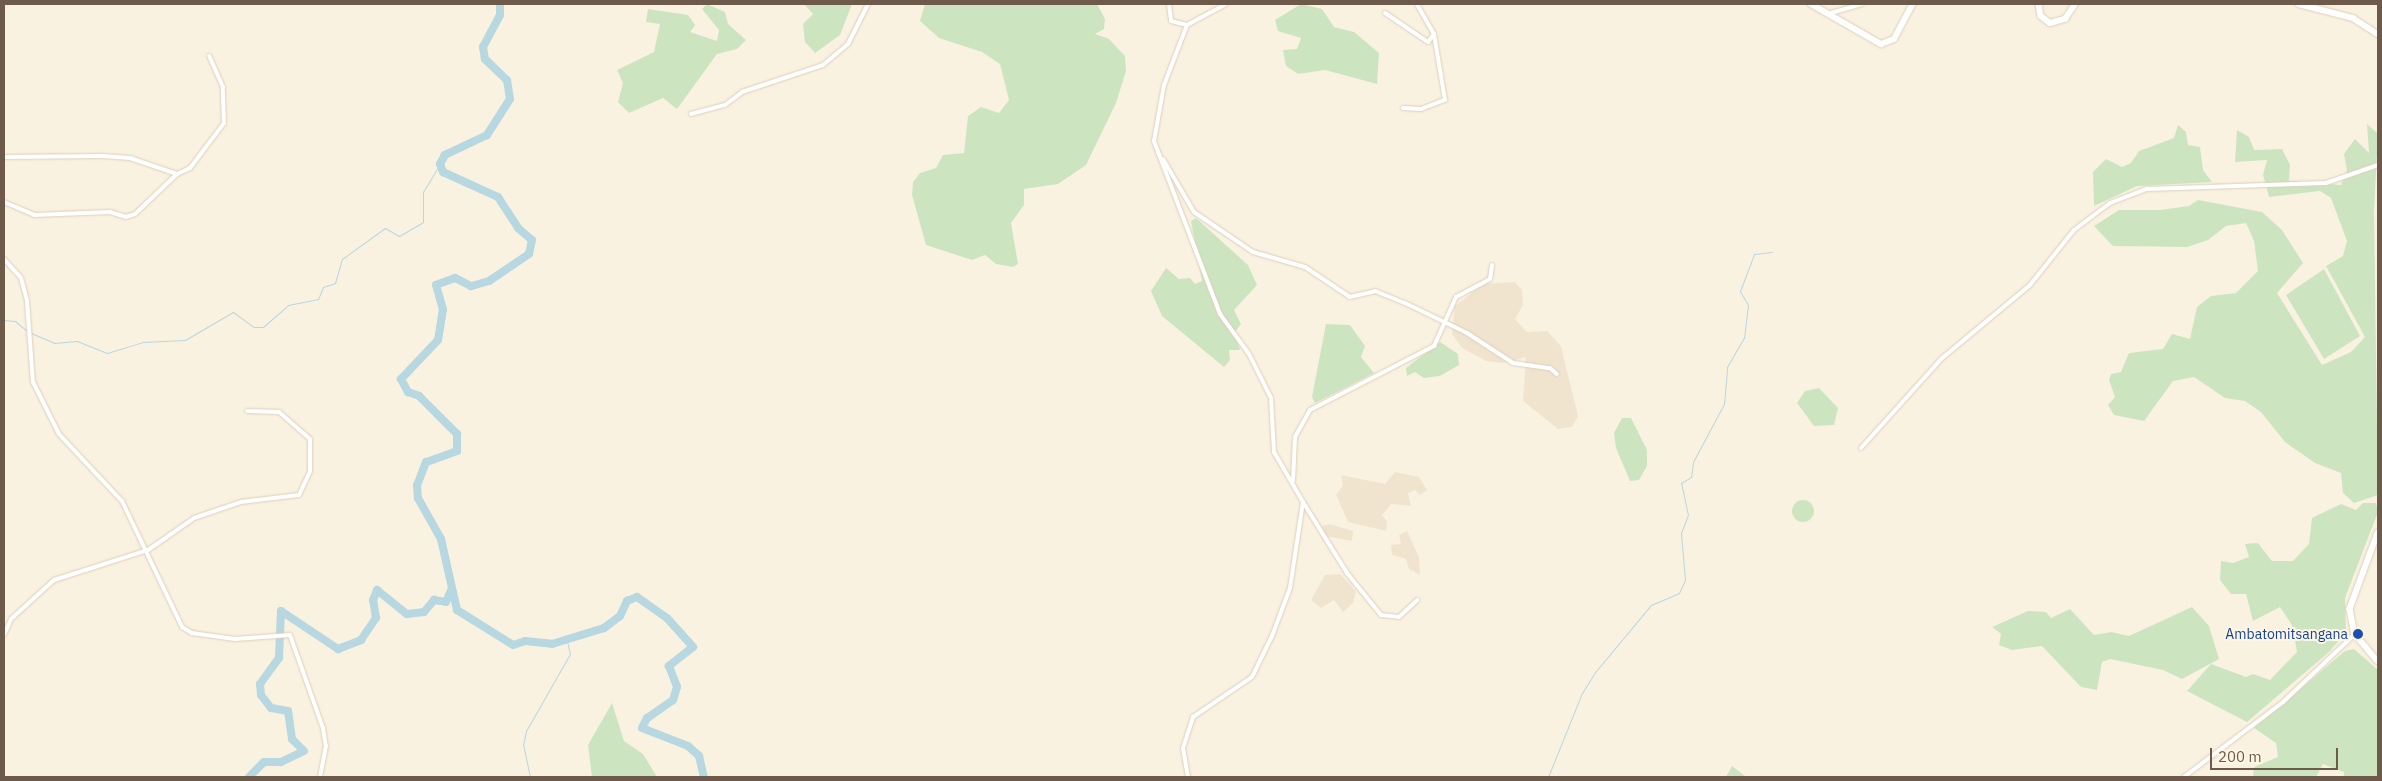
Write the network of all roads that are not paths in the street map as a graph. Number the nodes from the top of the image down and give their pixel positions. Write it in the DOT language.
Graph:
graph roads {
  1 [pos="868,4"];
  2 [pos="1169,4"];
  3 [pos="1226,4"];
  4 [pos="1416,4"];
  5 [pos="1811,4"];
  6 [pos="1862,4"];
  7 [pos="1913,4"];
  8 [pos="2038,4"];
  9 [pos="2075,4"];
  10 [pos="2299,4"];
  11 [pos="1385,12"];
  12 [pos="1831,13"];
  13 [pos="1186,25"];
  14 [pos="1434,34"];
  15 [pos="2378,34"];
  16 [pos="209,56"];
  17 [pos="1403,108"];
  18 [pos="691,114"];
  19 [pos="1159,151"];
  20 [pos="4,157"];
  21 [pos="2378,165"];
  22 [pos="177,174"];
  23 [pos="4,202"];
  24 [pos="4,259"];
  25 [pos="1492,265"];
  26 [pos="1446,324"];
  27 [pos="1557,374"];
  28 [pos="247,411"];
  29 [pos="1861,448"];
  30 [pos="1293,481"];
  31 [pos="1303,502"];
  32 [pos="2378,533"];
  33 [pos="148,550"];
  34 [pos="1417,600"];
  35 [pos="11,620"];
  36 [pos="4,626"];
  37 [pos="2355,634"];
  38 [pos="4,635"];
  39 [pos="2378,661"];
  40 [pos="320,777"];
  41 [pos="1188,777"];
  42 [pos="2184,777"];
  1 -- 18 [label="street"];
  2 -- 13 [label="street"];
  3 -- 13 [label="street"];
  4 -- 14 [label="street"];
  5 -- 12 [label="main road"];
  6 -- 12 [label="street"];
  7 -- 12 [label="main road"];
  8 -- 9 [label="main road"];
  10 -- 15 [label="main road"];
  11 -- 14 [label="street"];
  13 -- 19 [label="street"];
  14 -- 17 [label="street"];
  16 -- 22 [label="street"];
  19 -- 26 [label="street"];
  19 -- 30 [label="street"];
  20 -- 22 [label="street"];
  21 -- 29 [label="street"];
  22 -- 23 [label="street"];
  24 -- 33 [label="street"];
  25 -- 26 [label="street"];
  26 -- 27 [label="street"];
  26 -- 30 [label="street"];
  28 -- 33 [label="street"];
  30 -- 31 [label="street"];
  31 -- 34 [label="street"];
  31 -- 41 [label="street"];
  32 -- 37 [label="main road"];
  33 -- 35 [label="street"];
  33 -- 40 [label="street"];
  35 -- 36 [label="street"];
  35 -- 38 [label="street"];
  37 -- 39 [label="main road"];
  37 -- 42 [label="street"];
}
